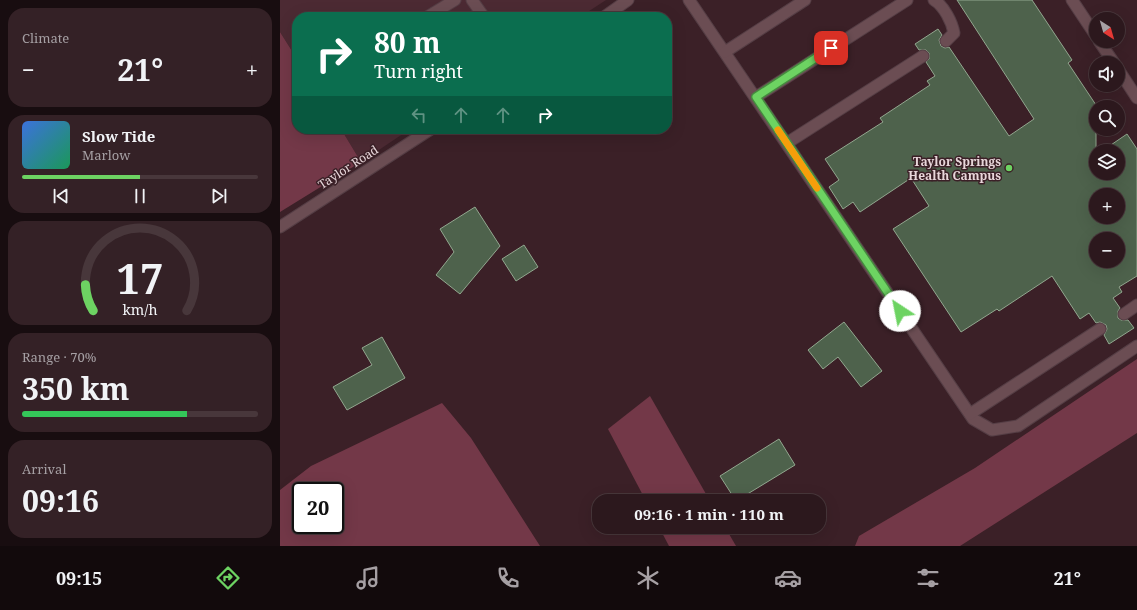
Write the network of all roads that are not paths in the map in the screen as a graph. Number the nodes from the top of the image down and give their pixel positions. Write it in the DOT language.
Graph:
graph roads {
  1 [pos="455,0"];
  2 [pos="472,0"];
  3 [pos="628,0"];
  4 [pos="689,0"];
  5 [pos="805,0"];
  6 [pos="907,0"];
  7 [pos="934,0"];
  8 [pos="1072,0"];
  9 [pos="435,12"];
  10 [pos="480,12"];
  11 [pos="611,12"];
  12 [pos="1089,26"];
  13 [pos="946,41"];
  14 [pos="725,52"];
  15 [pos="923,56"];
  16 [pos="1125,80"];
  17 [pos="756,97"];
  18 [pos="1137,98"];
  19 [pos="423,134"];
  20 [pos="787,143"];
  21 [pos="280,226"];
  22 [pos="1137,305"];
  23 [pos="1124,314"];
  24 [pos="1100,329"];
  25 [pos="1137,346"];
  26 [pos="970,414"];
  1 -- 9 [label="main road"];
  2 -- 10 [label="main road"];
  3 -- 11 [label="main road"];
  4 -- 14 [label="main road"];
  5 -- 14 [label="main road"];
  6 -- 17 [label="main road"];
  7 -- 13 [label="main road"];
  8 -- 12 [label="main road"];
  14 -- 17 [label="main road"];
  15 -- 20 [label="main road"];
  16 -- 18 [label="main road"];
  17 -- 20 [label="main road"];
  19 -- 21 [label="main road, Taylor Road"];
  20 -- 26 [label="main road"];
  22 -- 23 [label="main road"];
  24 -- 26 [label="main road"];
  25 -- 26 [label="main road"];
}
